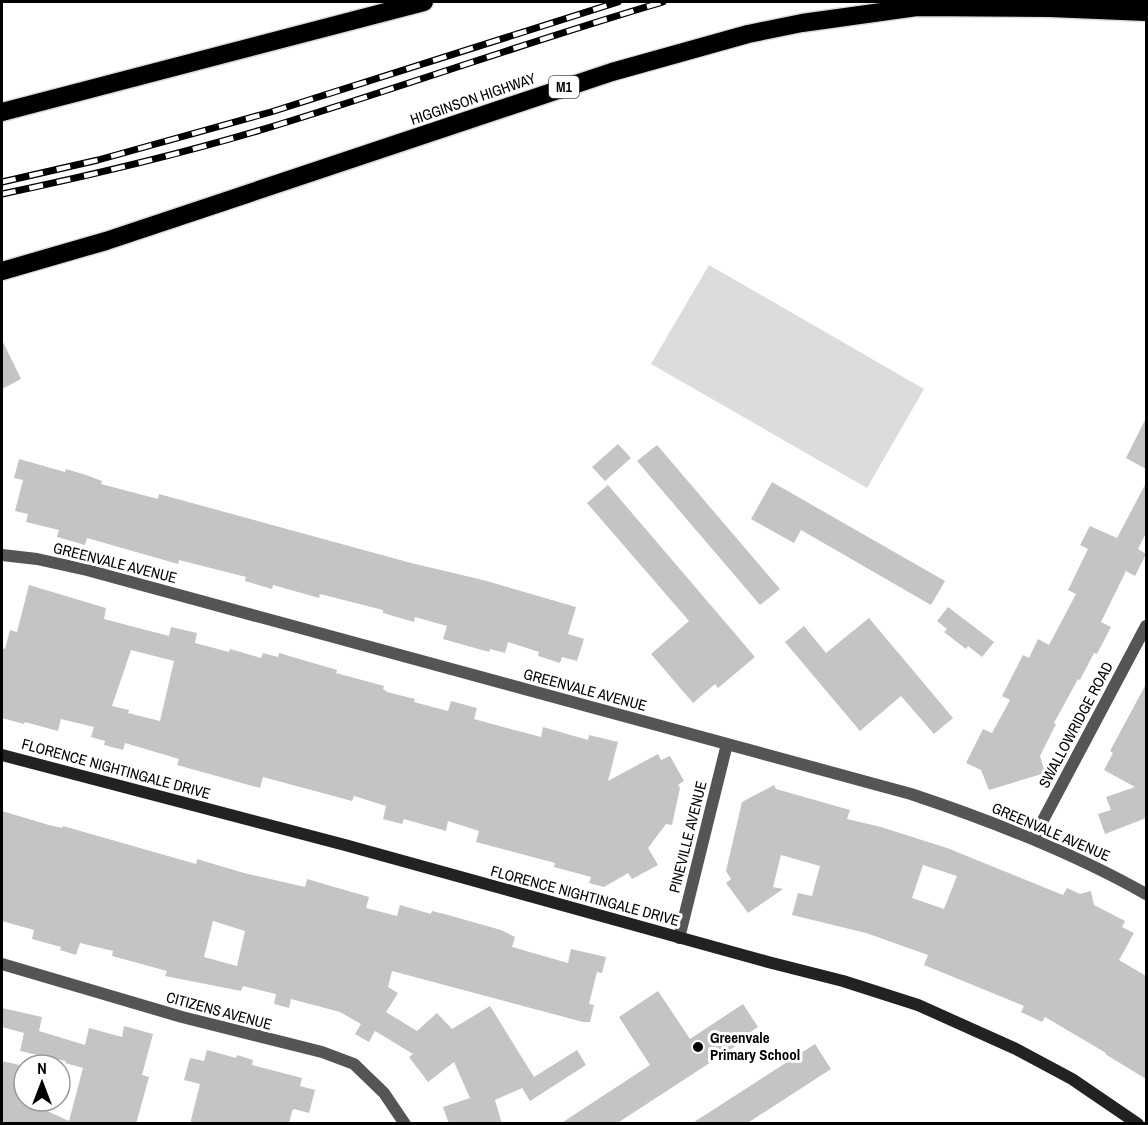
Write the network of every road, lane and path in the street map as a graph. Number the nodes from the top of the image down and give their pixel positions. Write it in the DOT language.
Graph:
graph roads {
  1 [pos="424,2"];
  2 [pos="1146,12"];
  3 [pos="2,112"];
  4 [pos="2,271"];
  5 [pos="2,555"];
  6 [pos="1146,626"];
  7 [pos="727,744"];
  8 [pos="2,754"];
  9 [pos="1034,839"];
  10 [pos="1146,894"];
  11 [pos="680,938"];
  12 [pos="2,964"];
  13 [pos="405,1124"];
  14 [pos="1138,1124"];
  1 -- 3 [label="highway"];
  2 -- 4 [label="highway, HIGGINSON HIGHWAY / M1"];
  5 -- 7 [label="street, GREENVALE AVENUE"];
  6 -- 9 [label="street, SWALLOWRIDGE ROAD"];
  7 -- 9 [label="street, GREENVALE AVENUE"];
  7 -- 11 [label="street, PINEVILLE AVENUE"];
  8 -- 11 [label="street, FLORENCE NIGHTINGALE DRIVE"];
  9 -- 10 [label="street, GREENVALE AVENUE"];
  11 -- 14 [label="street, FLORENCE NIGHTINGALE DRIVE"];
  12 -- 13 [label="street, CITIZENS AVENUE"];
}
